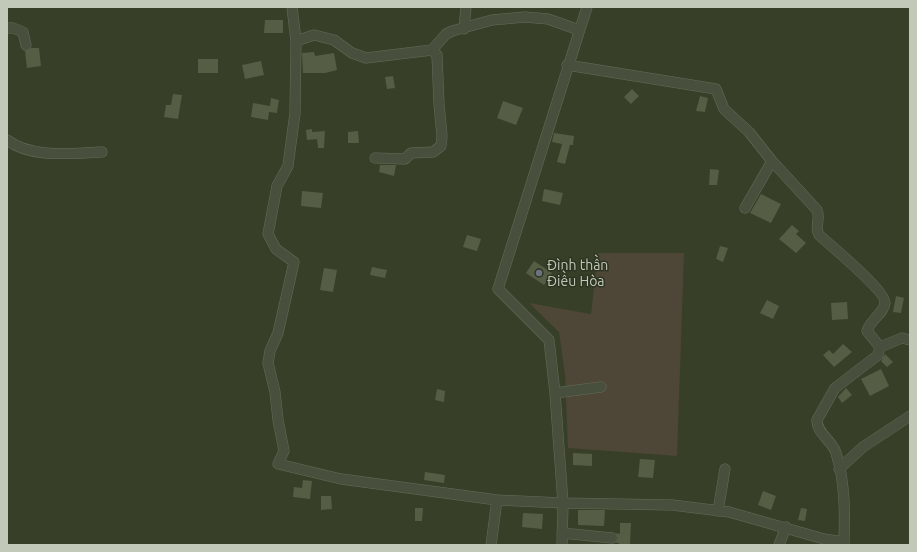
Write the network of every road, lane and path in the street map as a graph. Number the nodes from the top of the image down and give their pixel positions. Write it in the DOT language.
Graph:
graph roads {
  1 [pos="292,7"];
  2 [pos="466,7"];
  3 [pos="587,7"];
  4 [pos="7,28"];
  5 [pos="464,29"];
  6 [pos="578,30"];
  7 [pos="296,41"];
  8 [pos="26,45"];
  9 [pos="432,50"];
  10 [pos="567,66"];
  11 [pos="7,140"];
  12 [pos="102,152"];
  13 [pos="375,158"];
  14 [pos="772,161"];
  15 [pos="745,208"];
  16 [pos="910,340"];
  17 [pos="880,347"];
  18 [pos="601,387"];
  19 [pos="555,392"];
  20 [pos="910,416"];
  21 [pos="726,469"];
  22 [pos="839,469"];
  23 [pos="497,500"];
  24 [pos="563,503"];
  25 [pos="718,511"];
  26 [pos="786,527"];
  27 [pos="562,533"];
  28 [pos="612,538"];
  29 [pos="844,544"];
  30 [pos="491,545"];
  31 [pos="562,545"];
  32 [pos="779,545"];
  1 -- 7 [label="street"];
  2 -- 5 [label="street"];
  3 -- 6 [label="street"];
  4 -- 8 [label="street"];
  5 -- 6 [label="street"];
  5 -- 9 [label="street"];
  6 -- 10 [label="street"];
  7 -- 9 [label="street"];
  7 -- 23 [label="street"];
  9 -- 13 [label="street"];
  10 -- 14 [label="street"];
  10 -- 19 [label="street"];
  11 -- 12 [label="street"];
  14 -- 15 [label="street"];
  14 -- 17 [label="street"];
  16 -- 17 [label="street"];
  17 -- 22 [label="street"];
  18 -- 19 [label="street"];
  19 -- 24 [label="street"];
  20 -- 22 [label="street"];
  21 -- 25 [label="street"];
  22 -- 29 [label="street"];
  23 -- 24 [label="street"];
  23 -- 30 [label="street"];
  24 -- 25 [label="street"];
  24 -- 27 [label="street"];
  25 -- 26 [label="street"];
  26 -- 29 [label="street"];
  26 -- 32 [label="street"];
  27 -- 28 [label="street"];
  27 -- 31 [label="street"];
}
